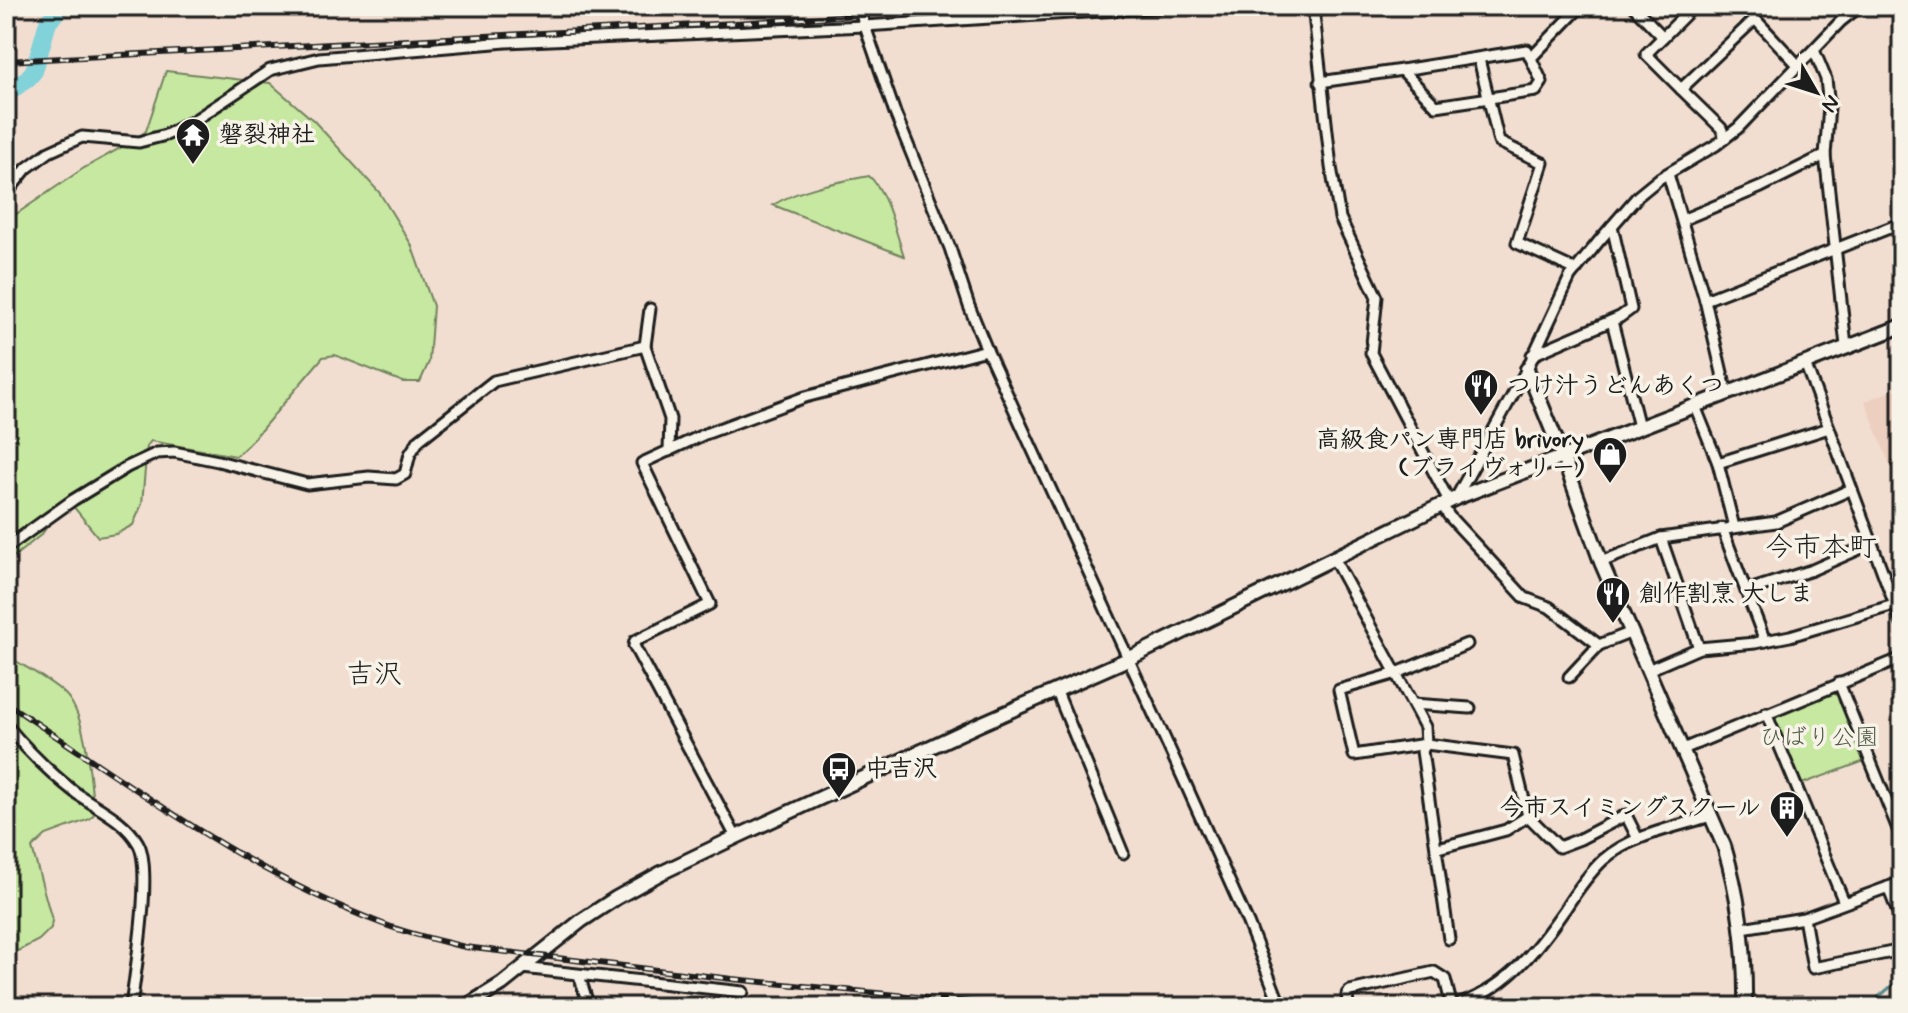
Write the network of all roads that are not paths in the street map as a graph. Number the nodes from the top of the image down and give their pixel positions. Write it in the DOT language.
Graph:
graph roads {
  1 [pos="858,6"];
  2 [pos="1182,6"];
  3 [pos="1313,6"];
  4 [pos="1581,6"];
  5 [pos="1633,6"];
  6 [pos="1694,6"];
  7 [pos="1860,6"];
  8 [pos="864,26"];
  9 [pos="1663,37"];
  10 [pos="1814,50"];
  11 [pos="1531,58"];
  12 [pos="1479,59"];
  13 [pos="1799,66"];
  14 [pos="1402,70"];
  15 [pos="1320,82"];
  16 [pos="1681,89"];
  17 [pos="1490,100"];
  18 [pos="1725,138"];
  19 [pos="1825,155"];
  20 [pos="1668,174"];
  21 [pos="6,194"];
  22 [pos="1682,220"];
  23 [pos="1902,223"];
  24 [pos="1612,226"];
  25 [pos="1835,251"];
  26 [pos="1576,270"];
  27 [pos="1705,300"];
  28 [pos="650,309"];
  29 [pos="1612,321"];
  30 [pos="1902,326"];
  31 [pos="645,346"];
  32 [pos="1846,346"];
  33 [pos="987,350"];
  34 [pos="1532,355"];
  35 [pos="1805,363"];
  36 [pos="1527,369"];
  37 [pos="1727,394"];
  38 [pos="1695,406"];
  39 [pos="1639,427"];
  40 [pos="1829,428"];
  41 [pos="669,451"];
  42 [pos="1563,457"];
  43 [pos="1718,463"];
  44 [pos="1852,489"];
  45 [pos="1449,501"];
  46 [pos="1734,527"];
  47 [pos="1722,528"];
  48 [pos="1661,538"];
  49 [pos="1871,544"];
  50 [pos="6,548"];
  51 [pos="1334,559"];
  52 [pos="1601,562"];
  53 [pos="1746,591"];
  54 [pos="1894,605"];
  55 [pos="1902,624"];
  56 [pos="1632,632"];
  57 [pos="1765,641"];
  58 [pos="1467,644"];
  59 [pos="1599,645"];
  60 [pos="1699,648"];
  61 [pos="1902,658"];
  62 [pos="1128,659"];
  63 [pos="1648,670"];
  64 [pos="1397,673"];
  65 [pos="1569,677"];
  66 [pos="1839,683"];
  67 [pos="1057,692"];
  68 [pos="1413,704"];
  69 [pos="1470,708"];
  70 [pos="1766,713"];
  71 [pos="6,725"];
  72 [pos="1426,744"];
  73 [pos="1683,749"];
  74 [pos="1528,816"];
  75 [pos="1711,816"];
  76 [pos="736,837"];
  77 [pos="1638,839"];
  78 [pos="1902,839"];
  79 [pos="1438,848"];
  80 [pos="1123,853"];
  81 [pos="1902,882"];
  82 [pos="1888,887"];
  83 [pos="1844,902"];
  84 [pos="1804,918"];
  85 [pos="1902,923"];
  86 [pos="1742,928"];
  87 [pos="1449,939"];
  88 [pos="1902,950"];
  89 [pos="522,968"];
  90 [pos="579,975"];
  91 [pos="743,992"];
  92 [pos="131,1007"];
  93 [pos="465,1007"];
  94 [pos="589,1007"];
  95 [pos="1281,1007"];
  96 [pos="1348,1007"];
  97 [pos="1451,1007"];
  98 [pos="1745,1007"];
  1 -- 8 [label="street"];
  2 -- 8 [label="street"];
  3 -- 15 [label="street"];
  4 -- 11 [label="street"];
  5 -- 9 [label="street"];
  6 -- 9 [label="street"];
  7 -- 10 [label="street"];
  8 -- 21 [label="street"];
  8 -- 33 [label="street"];
  9 -- 16 [label="street"];
  10 -- 13 [label="street"];
  10 -- 19 [label="street"];
  11 -- 12 [label="street"];
  11 -- 17 [label="street"];
  12 -- 14 [label="street"];
  12 -- 17 [label="street"];
  13 -- 16 [label="street"];
  13 -- 18 [label="street"];
  14 -- 15 [label="street"];
  14 -- 17 [label="street"];
  15 -- 45 [label="street"];
  16 -- 18 [label="street"];
  17 -- 26 [label="street"];
  18 -- 20 [label="street"];
  19 -- 22 [label="street"];
  19 -- 25 [label="street"];
  20 -- 22 [label="street"];
  20 -- 24 [label="street"];
  22 -- 27 [label="street"];
  23 -- 25 [label="street"];
  24 -- 26 [label="street"];
  24 -- 29 [label="street"];
  25 -- 27 [label="street"];
  25 -- 32 [label="street"];
  26 -- 34 [label="street"];
  27 -- 37 [label="street"];
  28 -- 31 [label="street"];
  29 -- 34 [label="street"];
  29 -- 39 [label="street"];
  30 -- 32 [label="street"];
  31 -- 41 [label="street"];
  31 -- 50 [label="street"];
  32 -- 35 [label="street"];
  33 -- 41 [label="street"];
  33 -- 62 [label="street"];
  34 -- 36 [label="street"];
  35 -- 37 [label="street"];
  35 -- 40 [label="street"];
  36 -- 42 [label="street"];
  36 -- 45 [label="street"];
  37 -- 38 [label="street"];
  38 -- 39 [label="street"];
  38 -- 43 [label="street"];
  39 -- 42 [label="street"];
  40 -- 43 [label="street"];
  40 -- 44 [label="street"];
  41 -- 76 [label="street"];
  42 -- 45 [label="street"];
  42 -- 52 [label="street"];
  43 -- 46 [label="street"];
  44 -- 46 [label="street"];
  44 -- 49 [label="street"];
  45 -- 51 [label="street"];
  45 -- 59 [label="street"];
  46 -- 47 [label="street"];
  47 -- 48 [label="street"];
  47 -- 53 [label="street"];
  48 -- 52 [label="street"];
  48 -- 60 [label="street"];
  49 -- 53 [label="street"];
  49 -- 54 [label="street"];
  51 -- 62 [label="street"];
  51 -- 64 [label="street"];
  52 -- 56 [label="street"];
  53 -- 57 [label="street"];
  54 -- 55 [label="street"];
  54 -- 57 [label="street"];
  56 -- 59 [label="street"];
  56 -- 63 [label="street"];
  57 -- 60 [label="street"];
  58 -- 64 [label="street"];
  59 -- 65 [label="street"];
  60 -- 63 [label="street"];
  61 -- 66 [label="street"];
  62 -- 67 [label="street"];
  62 -- 95 [label="street"];
  63 -- 73 [label="street"];
  64 -- 68 [label="street"];
  64 -- 72 [label="street"];
  66 -- 70 [label="street"];
  66 -- 78 [label="street"];
  67 -- 76 [label="street"];
  67 -- 80 [label="street"];
  68 -- 69 [label="street"];
  68 -- 72 [label="street"];
  70 -- 73 [label="street"];
  70 -- 83 [label="street"];
  71 -- 92 [label="street"];
  72 -- 74 [label="street"];
  72 -- 79 [label="street"];
  73 -- 75 [label="street"];
  74 -- 77 [label="street"];
  74 -- 79 [label="street"];
  75 -- 77 [label="street"];
  75 -- 86 [label="street"];
  76 -- 89 [label="street"];
  77 -- 97 [label="street"];
  79 -- 87 [label="street"];
  81 -- 82 [label="street"];
  82 -- 83 [label="street"];
  82 -- 85 [label="street"];
  83 -- 84 [label="street"];
  84 -- 86 [label="street"];
  84 -- 88 [label="street"];
  86 -- 98 [label="street"];
  89 -- 90 [label="street"];
  89 -- 93 [label="street"];
  90 -- 91 [label="street"];
  90 -- 94 [label="street"];
  96 -- 97 [label="street"];
}
